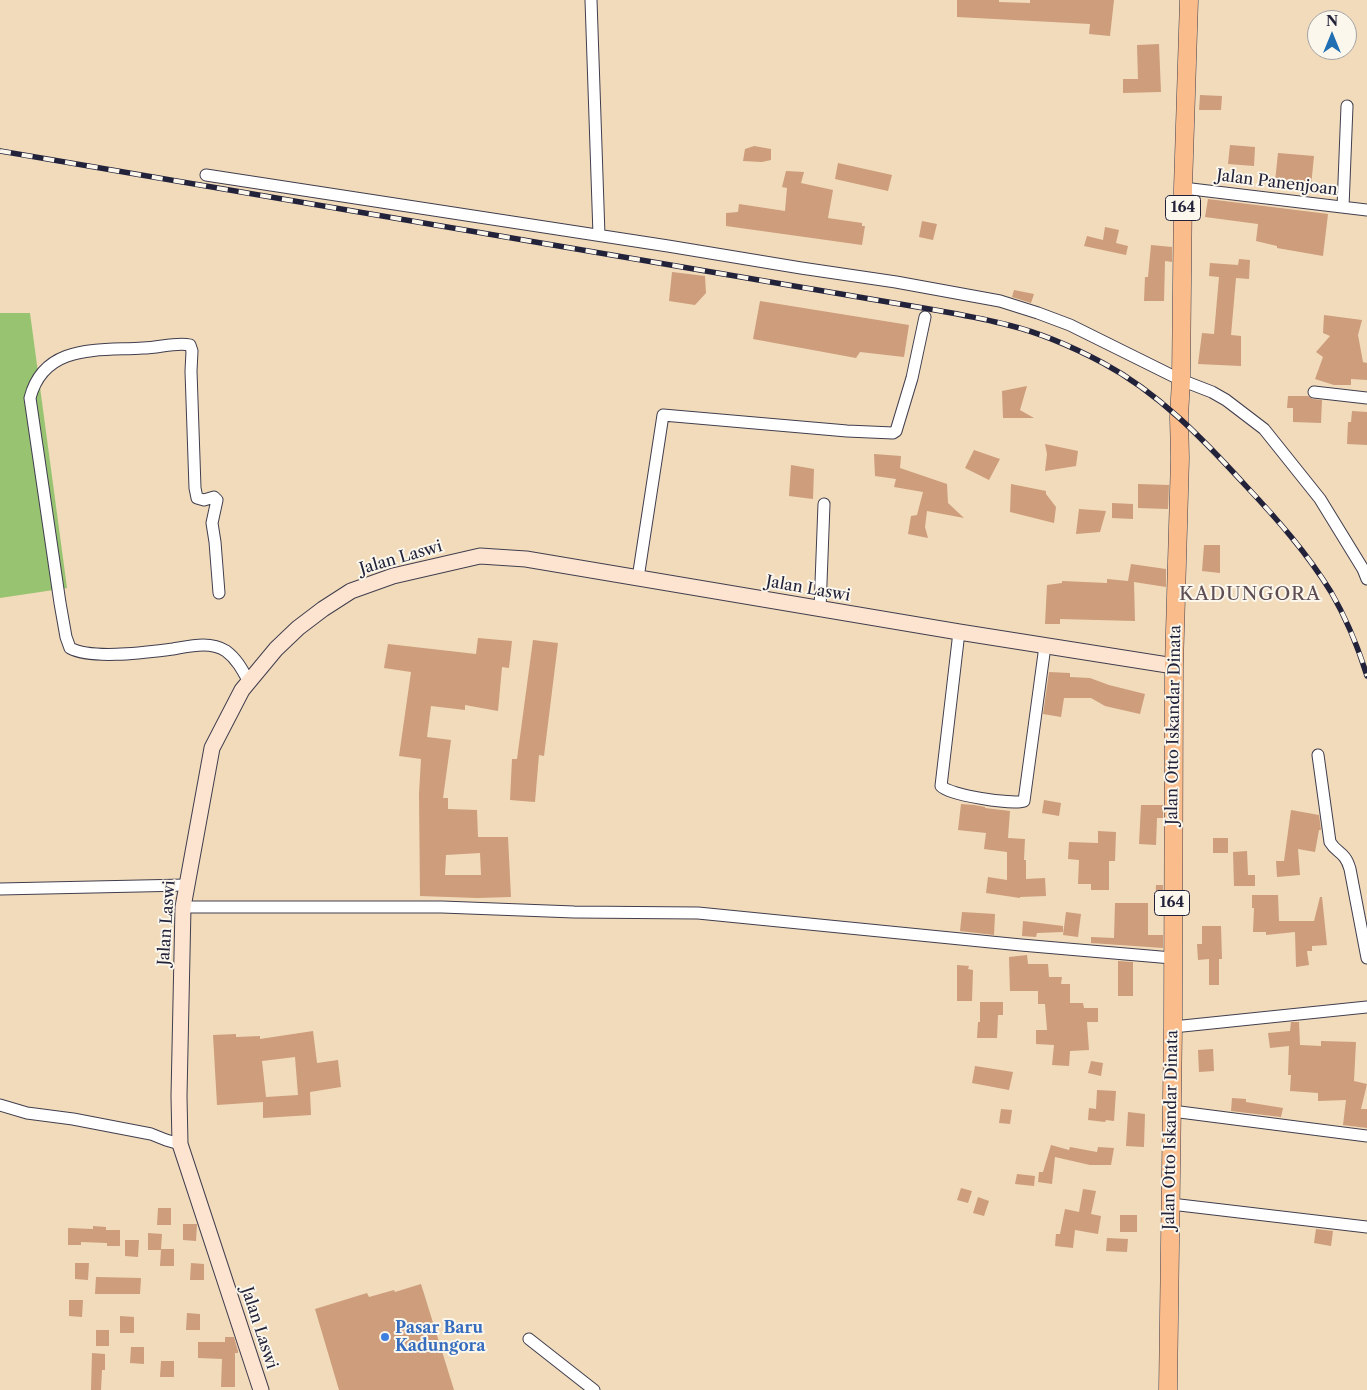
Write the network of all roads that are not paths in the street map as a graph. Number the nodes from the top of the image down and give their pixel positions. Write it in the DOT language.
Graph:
graph roads {
  1 [pos="591,0"];
  2 [pos="1189,0"];
  3 [pos="1347,106"];
  4 [pos="206,175"];
  5 [pos="1183,188"];
  6 [pos="1343,207"];
  7 [pos="1367,210"];
  8 [pos="599,235"];
  9 [pos="925,317"];
  10 [pos="1181,380"];
  11 [pos="1314,392"];
  12 [pos="1367,398"];
  13 [pos="824,504"];
  14 [pos="638,578"];
  15 [pos="1367,579"];
  16 [pos="219,592"];
  17 [pos="820,609"];
  18 [pos="959,632"];
  19 [pos="1045,646"];
  20 [pos="1174,666"];
  21 [pos="249,682"];
  22 [pos="1318,755"];
  23 [pos="186,885"];
  24 [pos="0,889"];
  25 [pos="183,906"];
  26 [pos="1172,958"];
  27 [pos="1367,958"];
  28 [pos="1367,1007"];
  29 [pos="1172,1027"];
  30 [pos="0,1105"];
  31 [pos="1172,1111"];
  32 [pos="1367,1136"];
  33 [pos="180,1144"];
  34 [pos="1171,1204"];
  35 [pos="1367,1227"];
  36 [pos="528,1339"];
  37 [pos="261,1390"];
  38 [pos="594,1390"];
  39 [pos="1168,1390"];
  1 -- 8 [label="street"];
  2 -- 5 [label="main road, Jalan Otto Iskandar Dinata / 164"];
  3 -- 6 [label="street"];
  4 -- 8 [label="street"];
  5 -- 6 [label="street, Jalan Panenjoan"];
  5 -- 10 [label="main road, Jalan Otto Iskandar Dinata / 164"];
  6 -- 7 [label="street, Jalan Panenjoan"];
  8 -- 10 [label="street"];
  9 -- 14 [label="street"];
  10 -- 15 [label="street"];
  10 -- 20 [label="main road, Jalan Otto Iskandar Dinata / 164"];
  11 -- 12 [label="street"];
  13 -- 17 [label="street"];
  14 -- 17 [label="street, Jalan Laswi"];
  14 -- 21 [label="street, Jalan Laswi"];
  16 -- 21 [label="street"];
  17 -- 18 [label="street, Jalan Laswi"];
  18 -- 19 [label="street, Jalan Laswi"];
  18 -- 19 [label="street"];
  19 -- 20 [label="street, Jalan Laswi"];
  20 -- 26 [label="main road, Jalan Otto Iskandar Dinata / 164"];
  21 -- 23 [label="street, Jalan Laswi"];
  22 -- 27 [label="street"];
  23 -- 24 [label="street"];
  23 -- 25 [label="street, Jalan Laswi"];
  25 -- 26 [label="street"];
  25 -- 33 [label="street, Jalan Laswi"];
  26 -- 29 [label="main road, Jalan Otto Iskandar Dinata / 164"];
  28 -- 29 [label="street"];
  29 -- 31 [label="main road, Jalan Otto Iskandar Dinata / 164"];
  30 -- 33 [label="street"];
  31 -- 32 [label="street"];
  31 -- 34 [label="main road, Jalan Otto Iskandar Dinata / 164"];
  33 -- 37 [label="street, Jalan Laswi"];
  34 -- 35 [label="street"];
  34 -- 39 [label="main road, Jalan Otto Iskandar Dinata / 164"];
  36 -- 38 [label="street"];
}
